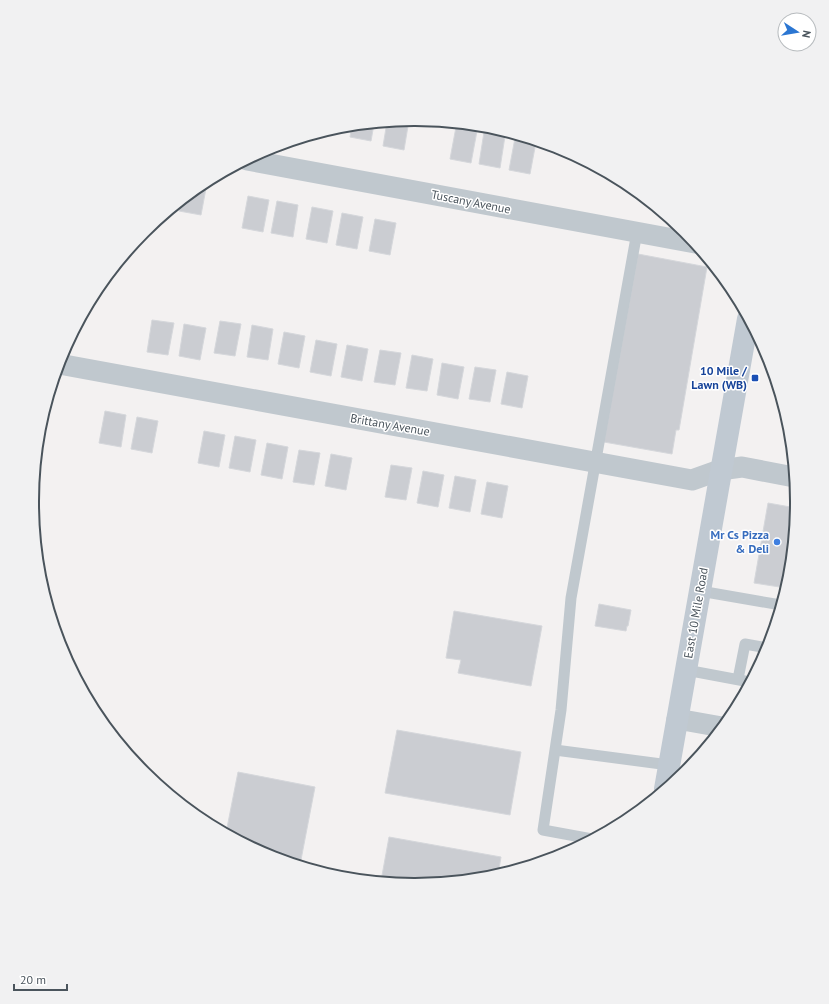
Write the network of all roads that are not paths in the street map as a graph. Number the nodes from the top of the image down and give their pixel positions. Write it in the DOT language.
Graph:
graph roads {
  1 [pos="256,162"];
  2 [pos="637,232"];
  3 [pos="685,241"];
  4 [pos="747,327"];
  5 [pos="65,365"];
  6 [pos="596,462"];
  7 [pos="720,470"];
  8 [pos="789,476"];
  9 [pos="700,591"];
  10 [pos="776,604"];
  11 [pos="761,647"];
  12 [pos="686,670"];
  13 [pos="738,679"];
  14 [pos="745,681"];
  15 [pos="677,719"];
  16 [pos="716,726"];
  17 [pos="555,750"];
  18 [pos="669,765"];
  19 [pos="666,781"];
  20 [pos="585,837"];
  1 -- 2 [label="street, Tuscany Avenue"];
  2 -- 3 [label="street, Tuscany Avenue"];
  2 -- 6 [label="lane"];
  4 -- 7 [label="main road, East 10 Mile Road"];
  5 -- 6 [label="street, Brittany Avenue"];
  6 -- 7 [label="street, Brittany Avenue"];
  6 -- 17 [label="lane"];
  7 -- 8 [label="street, Brittany Avenue"];
  7 -- 9 [label="main road, East 10 Mile Road"];
  9 -- 10 [label="lane"];
  9 -- 12 [label="main road, East 10 Mile Road"];
  11 -- 13 [label="lane"];
  12 -- 13 [label="lane"];
  12 -- 15 [label="main road, East 10 Mile Road"];
  13 -- 14 [label="lane"];
  15 -- 16 [label="street"];
  15 -- 18 [label="main road, East 10 Mile Road"];
  17 -- 18 [label="lane"];
  17 -- 20 [label="lane"];
  18 -- 19 [label="main road, East 10 Mile Road"];
}
